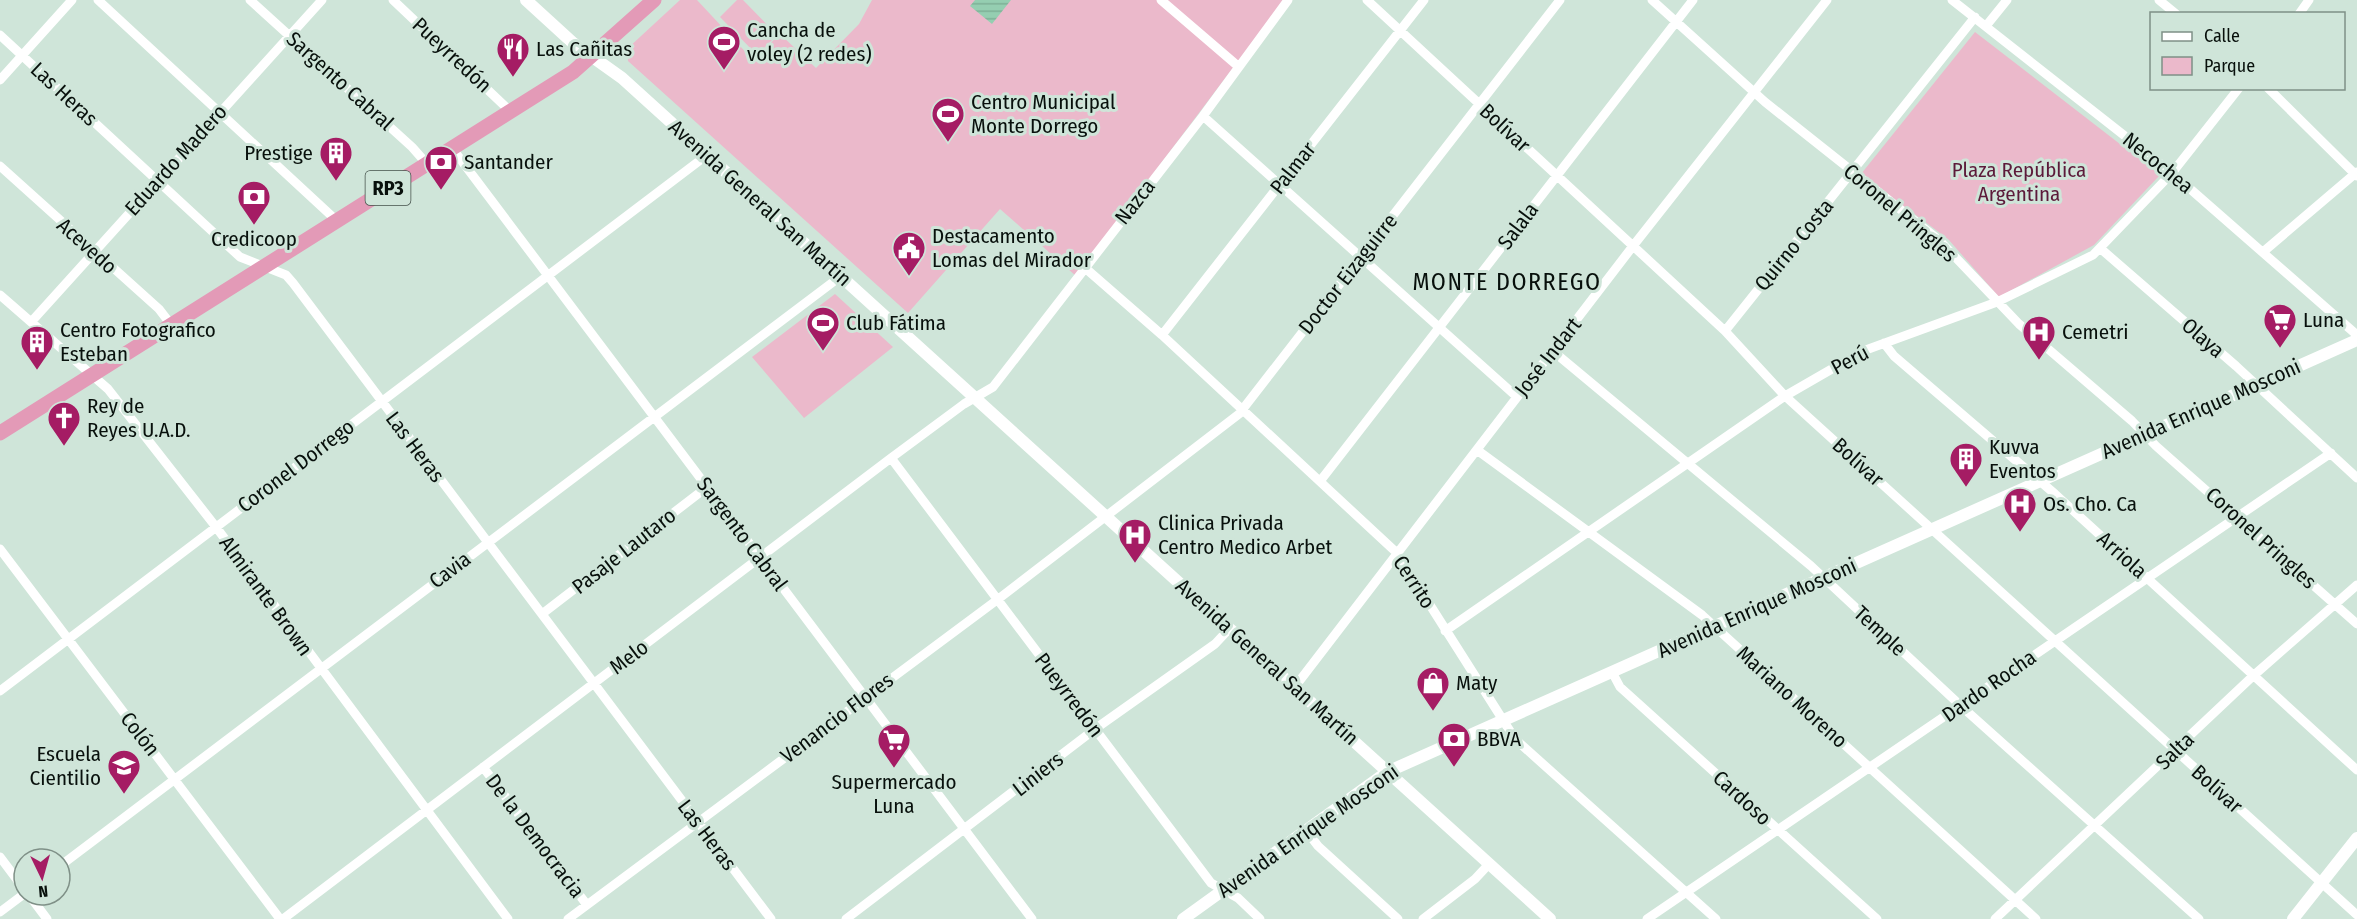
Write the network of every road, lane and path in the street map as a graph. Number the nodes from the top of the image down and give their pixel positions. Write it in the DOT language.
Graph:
graph roads {
  1 [pos="72,0"];
  2 [pos="98,0"];
  3 [pos="250,0"];
  4 [pos="322,0"];
  5 [pos="393,0"];
  6 [pos="526,0"];
  7 [pos="654,0"];
  8 [pos="1161,0"];
  9 [pos="1288,0"];
  10 [pos="1367,0"];
  11 [pos="1424,0"];
  12 [pos="1560,0"];
  13 [pos="1652,0"];
  14 [pos="1693,0"];
  15 [pos="1827,0"];
  16 [pos="1952,0"];
  17 [pos="2007,0"];
  18 [pos="2159,0"];
  19 [pos="2174,12"];
  20 [pos="1975,17"];
  21 [pos="1676,22"];
  22 [pos="1986,26"];
  23 [pos="1400,31"];
  24 [pos="0,35"];
  25 [pos="290,35"];
  26 [pos="23,56"];
  27 [pos="594,56"];
  28 [pos="1239,67"];
  29 [pos="0,80"];
  30 [pos="2237,90"];
  31 [pos="2270,90"];
  32 [pos="1754,93"];
  33 [pos="1479,104"];
  34 [pos="510,111"];
  35 [pos="219,112"];
  36 [pos="1203,116"];
  37 [pos="452,148"];
  38 [pos="707,155"];
  39 [pos="427,164"];
  40 [pos="0,166"];
  41 [pos="1853,172"];
  42 [pos="2172,172"];
  43 [pos="2356,174"];
  44 [pos="1557,176"];
  45 [pos="157,182"];
  46 [pos="1280,185"];
  47 [pos="336,220"];
  48 [pos="1634,246"];
  49 [pos="2101,249"];
  50 [pos="2263,252"];
  51 [pos="93,253"];
  52 [pos="1361,256"];
  53 [pos="266,267"];
  54 [pos="1084,267"];
  55 [pos="546,276"];
  56 [pos="841,276"];
  57 [pos="0,295"];
  58 [pos="1997,302"];
  59 [pos="32,321"];
  60 [pos="171,326"];
  61 [pos="1440,328"];
  62 [pos="1725,331"];
  63 [pos="1162,335"];
  64 [pos="2357,335"];
  65 [pos="2357,340"];
  66 [pos="1884,343"];
  67 [pos="1554,351"];
  68 [pos="93,374"];
  69 [pos="2255,384"];
  70 [pos="1785,396"];
  71 [pos="976,398"];
  72 [pos="1516,398"];
  73 [pos="381,402"];
  74 [pos="1244,410"];
  75 [pos="655,418"];
  76 [pos="0,433"];
  77 [pos="2145,434"];
  78 [pos="1477,450"];
  79 [pos="2331,453"];
  80 [pos="891,458"];
  81 [pos="1689,462"];
  82 [pos="2357,478"];
  83 [pos="1321,480"];
  84 [pos="2038,481"];
  85 [pos="707,487"];
  86 [pos="1104,515"];
  87 [pos="2237,516"];
  88 [pos="216,528"];
  89 [pos="1931,530"];
  90 [pos="1589,533"];
  91 [pos="486,542"];
  92 [pos="0,549"];
  93 [pos="1397,553"];
  94 [pos="760,557"];
  95 [pos="1823,578"];
  96 [pos="2147,578"];
  97 [pos="2357,585"];
  98 [pos="997,600"];
  99 [pos="2336,604"];
  100 [pos="542,614"];
  101 [pos="2357,624"];
  102 [pos="1716,627"];
  103 [pos="1229,629"];
  104 [pos="1445,631"];
  105 [pos="66,638"];
  106 [pos="2053,640"];
  107 [pos="320,669"];
  108 [pos="1612,672"];
  109 [pos="2253,676"];
  110 [pos="593,684"];
  111 [pos="1294,688"];
  112 [pos="0,691"];
  113 [pos="864,698"];
  114 [pos="1961,706"];
  115 [pos="1502,721"];
  116 [pos="1095,729"];
  117 [pos="2175,751"];
  118 [pos="483,767"];
  119 [pos="1870,767"];
  120 [pos="2357,770"];
  121 [pos="1387,772"];
  122 [pos="175,779"];
  123 [pos="427,810"];
  124 [pos="698,823"];
  125 [pos="2095,826"];
  126 [pos="1305,829"];
  127 [pos="965,830"];
  128 [pos="1778,830"];
  129 [pos="2357,838"];
  130 [pos="0,857"];
  131 [pos="72,857"];
  132 [pos="1489,864"];
  133 [pos="12,873"];
  134 [pos="2321,883"];
  135 [pos="1223,890"];
  136 [pos="1686,892"];
  137 [pos="2015,901"];
  138 [pos="587,905"];
  139 [pos="2357,915"];
  140 [pos="282,919"];
  141 [pos="508,919"];
  142 [pos="568,919"];
  143 [pos="771,919"];
  144 [pos="846,919"];
  145 [pos="1032,919"];
  146 [pos="1183,919"];
  147 [pos="1260,919"];
  148 [pos="1398,919"];
  149 [pos="1423,919"];
  150 [pos="1550,919"];
  151 [pos="1647,919"];
  152 [pos="1716,919"];
  153 [pos="1877,919"];
  154 [pos="1995,919"];
  155 [pos="2036,919"];
  156 [pos="2199,919"];
  157 [pos="2293,919"];
  1 -- 26 [label="street"];
  2 -- 35 [label="street"];
  3 -- 25 [label="street, Sargento Cabral"];
  4 -- 25 [label="street, Eduardo Madero"];
  5 -- 34 [label="street, Pueyrredón"];
  6 -- 27 [label="main road, Avenida General San Martín"];
  7 -- 27 [label="highway, RP3"];
  8 -- 28 [label="street"];
  9 -- 28 [label="street, Nazca"];
  10 -- 23 [label="street, Bolívar"];
  11 -- 23 [label="street, Palmar"];
  12 -- 33 [label="street, Doctor Eizaguirre"];
  13 -- 21 [label="street, Coronel Pringles"];
  14 -- 21 [label="street, Salala"];
  15 -- 32 [label="street, José Indart"];
  16 -- 20 [label="street, Necochea"];
  17 -- 22 [label="street"];
  18 -- 19 [label="street"];
  20 -- 22 [label="street, Necochea"];
  20 -- 41 [label="street, Quirno Costa"];
  21 -- 32 [label="street, Coronel Pringles"];
  21 -- 44 [label="street, Salala"];
  22 -- 42 [label="street, Necochea"];
  23 -- 33 [label="street, Bolívar"];
  23 -- 46 [label="street, Palmar"];
  24 -- 26 [label="street, Las Heras"];
  25 -- 35 [label="street, Eduardo Madero"];
  25 -- 39 [label="street, Sargento Cabral"];
  26 -- 29 [label="street"];
  26 -- 45 [label="street, Las Heras"];
  27 -- 34 [label="highway, RP3"];
  27 -- 38 [label="main road, Avenida General San Martín"];
  28 -- 36 [label="street, Nazca"];
  30 -- 42 [label="street, Perú"];
  31 -- 43 [label="street"];
  32 -- 41 [label="street, Coronel Pringles"];
  32 -- 48 [label="street, José Indart"];
  33 -- 44 [label="street, Bolívar"];
  33 -- 52 [label="street, Doctor Eizaguirre"];
  34 -- 37 [label="highway, RP3"];
  35 -- 45 [label="street, Eduardo Madero"];
  35 -- 47 [label="street"];
  36 -- 46 [label="street"];
  36 -- 54 [label="street, Nazca"];
  37 -- 39 [label="highway, RP3"];
  37 -- 55 [label="street, Sargento Cabral"];
  38 -- 55 [label="street, Coronel Dorrego"];
  38 -- 56 [label="main road, Avenida General San Martín"];
  39 -- 47 [label="highway, RP3"];
  40 -- 51 [label="street, Acevedo"];
  41 -- 58 [label="street, Coronel Pringles"];
  41 -- 62 [label="street, Quirno Costa"];
  42 -- 49 [label="street, Perú"];
  42 -- 50 [label="street, Necochea"];
  43 -- 50 [label="street"];
  44 -- 48 [label="street, Bolívar"];
  44 -- 61 [label="street, Salala"];
  45 -- 51 [label="street, Eduardo Madero"];
  45 -- 53 [label="street, Las Heras"];
  46 -- 52 [label="street"];
  46 -- 63 [label="street, Palmar"];
  47 -- 53 [label="highway, RP3"];
  48 -- 62 [label="street, Bolívar"];
  48 -- 67 [label="street, José Indart"];
  49 -- 58 [label="street, Perú"];
  49 -- 69 [label="street, Olaya"];
  50 -- 64 [label="street, Necochea"];
  51 -- 59 [label="street, Eduardo Madero"];
  51 -- 60 [label="street, Acevedo"];
  52 -- 61 [label="street"];
  52 -- 74 [label="street, Doctor Eizaguirre"];
  53 -- 60 [label="highway, RP3"];
  53 -- 73 [label="street, Las Heras"];
  54 -- 63 [label="street, Cerrito"];
  54 -- 71 [label="street, Nazca"];
  55 -- 73 [label="street, Coronel Dorrego"];
  55 -- 75 [label="street, Sargento Cabral"];
  56 -- 71 [label="main road, Avenida General San Martín"];
  56 -- 75 [label="street, Cavia"];
  57 -- 59 [label="street, Almirante Brown"];
  58 -- 66 [label="street, Perú"];
  58 -- 77 [label="street, Coronel Pringles"];
  59 -- 68 [label="street, Almirante Brown"];
  60 -- 68 [label="highway, RP3"];
  61 -- 72 [label="street"];
  61 -- 83 [label="street, Salala"];
  62 -- 70 [label="street, Bolívar"];
  63 -- 74 [label="street, Cerrito"];
  65 -- 69 [label="main road, Avenida Enrique Mosconi"];
  66 -- 70 [label="street, Perú"];
  66 -- 84 [label="street, Arriola"];
  67 -- 72 [label="street, José Indart"];
  67 -- 81 [label="street, Temple"];
  68 -- 76 [label="highway, RP3"];
  68 -- 88 [label="street, Almirante Brown"];
  69 -- 77 [label="main road, Avenida Enrique Mosconi"];
  69 -- 79 [label="street, Olaya"];
  70 -- 81 [label="street, Perú"];
  70 -- 89 [label="street, Bolívar"];
  71 -- 80 [label="street, Melo"];
  71 -- 86 [label="main road, Avenida General San Martín"];
  72 -- 78 [label="street, José Indart"];
  73 -- 88 [label="street, Coronel Dorrego"];
  73 -- 91 [label="street, Las Heras"];
  74 -- 83 [label="street, Cerrito"];
  74 -- 86 [label="street, Doctor Eizaguirre"];
  75 -- 85 [label="street, Sargento Cabral"];
  75 -- 91 [label="street, Cavia"];
  77 -- 84 [label="main road, Avenida Enrique Mosconi"];
  77 -- 87 [label="street, Coronel Pringles"];
  78 -- 90 [label="street, Mariano Moreno"];
  78 -- 93 [label="street, José Indart"];
  79 -- 82 [label="street, Olaya"];
  79 -- 87 [label="street, Dardo Rocha"];
  80 -- 94 [label="street, Melo"];
  80 -- 98 [label="street, Pueyrredón"];
  81 -- 90 [label="street, Perú"];
  81 -- 95 [label="street, Temple"];
  83 -- 93 [label="street, Cerrito"];
  84 -- 89 [label="main road, Avenida Enrique Mosconi"];
  84 -- 96 [label="street, Arriola"];
  85 -- 94 [label="street, Sargento Cabral"];
  85 -- 100 [label="street, Pasaje Lautaro"];
  86 -- 98 [label="street, Venancio Flores"];
  86 -- 103 [label="main road, Avenida General San Martín"];
  87 -- 96 [label="street, Dardo Rocha"];
  87 -- 99 [label="street, Coronel Pringles"];
  88 -- 105 [label="street, Coronel Dorrego"];
  88 -- 107 [label="street, Almirante Brown"];
  89 -- 95 [label="main road, Avenida Enrique Mosconi"];
  89 -- 106 [label="street, Bolívar"];
  90 -- 102 [label="street, Mariano Moreno"];
  90 -- 104 [label="street, Perú"];
  91 -- 100 [label="street, Las Heras"];
  91 -- 107 [label="street, Cavia"];
  92 -- 105 [label="street, Colón"];
  93 -- 104 [label="street, Cerrito"];
  93 -- 111 [label="street, José Indart"];
  94 -- 110 [label="street, Melo"];
  94 -- 113 [label="street, Sargento Cabral"];
  95 -- 102 [label="main road, Avenida Enrique Mosconi"];
  95 -- 114 [label="street, Temple"];
  96 -- 106 [label="street, Dardo Rocha"];
  96 -- 109 [label="street, Arriola"];
  97 -- 99 [label="street, Salta"];
  98 -- 113 [label="street, Venancio Flores"];
  98 -- 116 [label="street, Pueyrredón"];
  99 -- 101 [label="street, Coronel Pringles"];
  99 -- 109 [label="street, Salta"];
  100 -- 110 [label="street, Las Heras"];
  102 -- 108 [label="main road, Avenida Enrique Mosconi"];
  102 -- 119 [label="street, Mariano Moreno"];
  103 -- 111 [label="main road, Avenida General San Martín"];
  103 -- 116 [label="street, Liniers"];
  104 -- 115 [label="street, Cerrito"];
  105 -- 112 [label="street, Coronel Dorrego"];
  105 -- 122 [label="street, Colón"];
  106 -- 114 [label="street, Dardo Rocha"];
  106 -- 117 [label="street, Bolívar"];
  107 -- 122 [label="street, Cavia"];
  107 -- 123 [label="street, Almirante Brown"];
  108 -- 115 [label="main road, Avenida Enrique Mosconi"];
  108 -- 128 [label="street, Cardoso"];
  109 -- 117 [label="street, Salta"];
  109 -- 120 [label="street, Arriola"];
  110 -- 118 [label="street, Melo"];
  110 -- 124 [label="street, Las Heras"];
  111 -- 121 [label="main road, Avenida General San Martín"];
  113 -- 124 [label="street, Venancio Flores"];
  113 -- 127 [label="street, Sargento Cabral"];
  114 -- 119 [label="street, Dardo Rocha"];
  114 -- 125 [label="street, Temple"];
  115 -- 121 [label="main road, Avenida Enrique Mosconi"];
  115 -- 136 [label="street, Cerrito"];
  116 -- 127 [label="street, Liniers"];
  116 -- 135 [label="street, Pueyrredón"];
  117 -- 125 [label="street, Salta"];
  117 -- 134 [label="street, Bolívar"];
  118 -- 123 [label="street, Melo"];
  118 -- 138 [label="street, De la Democracia"];
  119 -- 128 [label="street, Dardo Rocha"];
  119 -- 137 [label="street, Mariano Moreno"];
  121 -- 126 [label="main road, Avenida Enrique Mosconi"];
  121 -- 132 [label="main road, Avenida General San Martín"];
  122 -- 131 [label="street, Cavia"];
  122 -- 140 [label="street, Colón"];
  123 -- 140 [label="street, Melo"];
  123 -- 141 [label="street, Almirante Brown"];
  124 -- 138 [label="street, Venancio Flores"];
  124 -- 143 [label="street, Las Heras"];
  125 -- 137 [label="street, Salta"];
  125 -- 156 [label="street, Temple"];
  126 -- 135 [label="main road, Avenida Enrique Mosconi"];
  126 -- 148 [label="street"];
  127 -- 144 [label="street, Liniers"];
  127 -- 145 [label="street, Sargento Cabral"];
  128 -- 136 [label="street, Dardo Rocha"];
  128 -- 153 [label="street, Cardoso"];
  129 -- 134 [label="main road"];
  130 -- 133 [label="street"];
  132 -- 149 [label="street"];
  132 -- 150 [label="main road, Avenida General San Martín"];
  134 -- 139 [label="street, Bolívar"];
  134 -- 157 [label="main road"];
  135 -- 146 [label="main road, Avenida Enrique Mosconi"];
  135 -- 147 [label="street, Pueyrredón"];
  136 -- 151 [label="street, Dardo Rocha"];
  136 -- 152 [label="street, Cerrito"];
  137 -- 154 [label="street, Salta"];
  137 -- 155 [label="street, Mariano Moreno"];
  138 -- 142 [label="street, Venancio Flores"];
}
